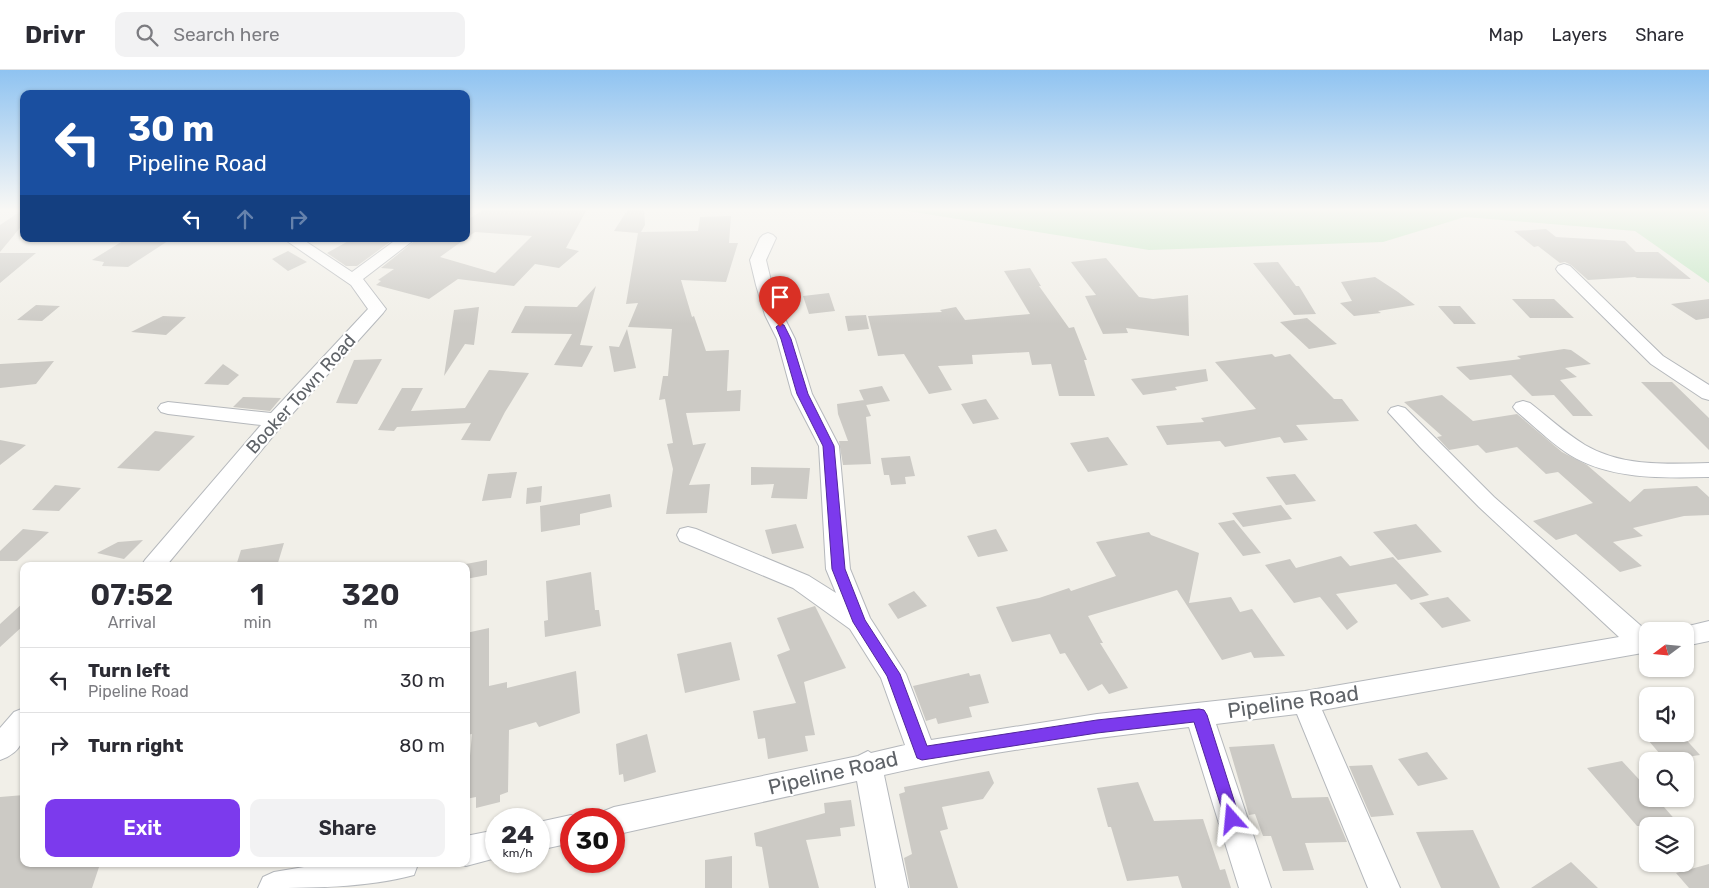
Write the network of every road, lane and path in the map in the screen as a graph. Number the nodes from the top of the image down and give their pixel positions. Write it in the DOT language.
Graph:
graph roads {
  1 [pos="304,247"];
  2 [pos="396,247"];
  3 [pos="764,247"];
  4 [pos="1564,269"];
  5 [pos="353,279"];
  6 [pos="1709,394"];
  7 [pos="1523,407"];
  8 [pos="168,408"];
  9 [pos="1398,412"];
  10 [pos="276,420"];
  11 [pos="1709,470"];
  12 [pos="688,535"];
  13 [pos="156,562"];
  14 [pos="859,622"];
  15 [pos="1709,631"];
  16 [pos="1694,634"];
  17 [pos="1639,637"];
  18 [pos="1639,644"];
  19 [pos="1305,702"];
  20 [pos="1199,715"];
  21 [pos="20,725"];
  22 [pos="0,748"];
  23 [pos="922,754"];
  24 [pos="868,764"];
  25 [pos="625,819"];
  26 [pos="485,846"];
  27 [pos="470,849"];
  28 [pos="395,867"];
  29 [pos="358,880"];
  30 [pos="274,888"];
  31 [pos="892,888"];
  32 [pos="1254,888"];
  33 [pos="1384,888"];
  1 -- 5 [label="street, Booker Town Road"];
  2 -- 5 [label="street"];
  3 -- 14 [label="street"];
  4 -- 6 [label="street"];
  5 -- 10 [label="street, Booker Town Road"];
  7 -- 11 [label="street"];
  8 -- 10 [label="street"];
  9 -- 17 [label="street"];
  10 -- 13 [label="street, Booker Town Road"];
  12 -- 14 [label="street"];
  14 -- 23 [label="street"];
  15 -- 16 [label="street"];
  18 -- 19 [label="street, Pipeline Road"];
  19 -- 20 [label="street, Pipeline Road"];
  19 -- 33 [label="street"];
  20 -- 23 [label="street, Pipeline Road"];
  20 -- 32 [label="street"];
  21 -- 22 [label="street"];
  23 -- 24 [label="street, Pipeline Road"];
  24 -- 25 [label="street, Pipeline Road"];
  24 -- 31 [label="street"];
  26 -- 27 [label="street"];
  28 -- 29 [label="street"];
  29 -- 30 [label="street"];
}
